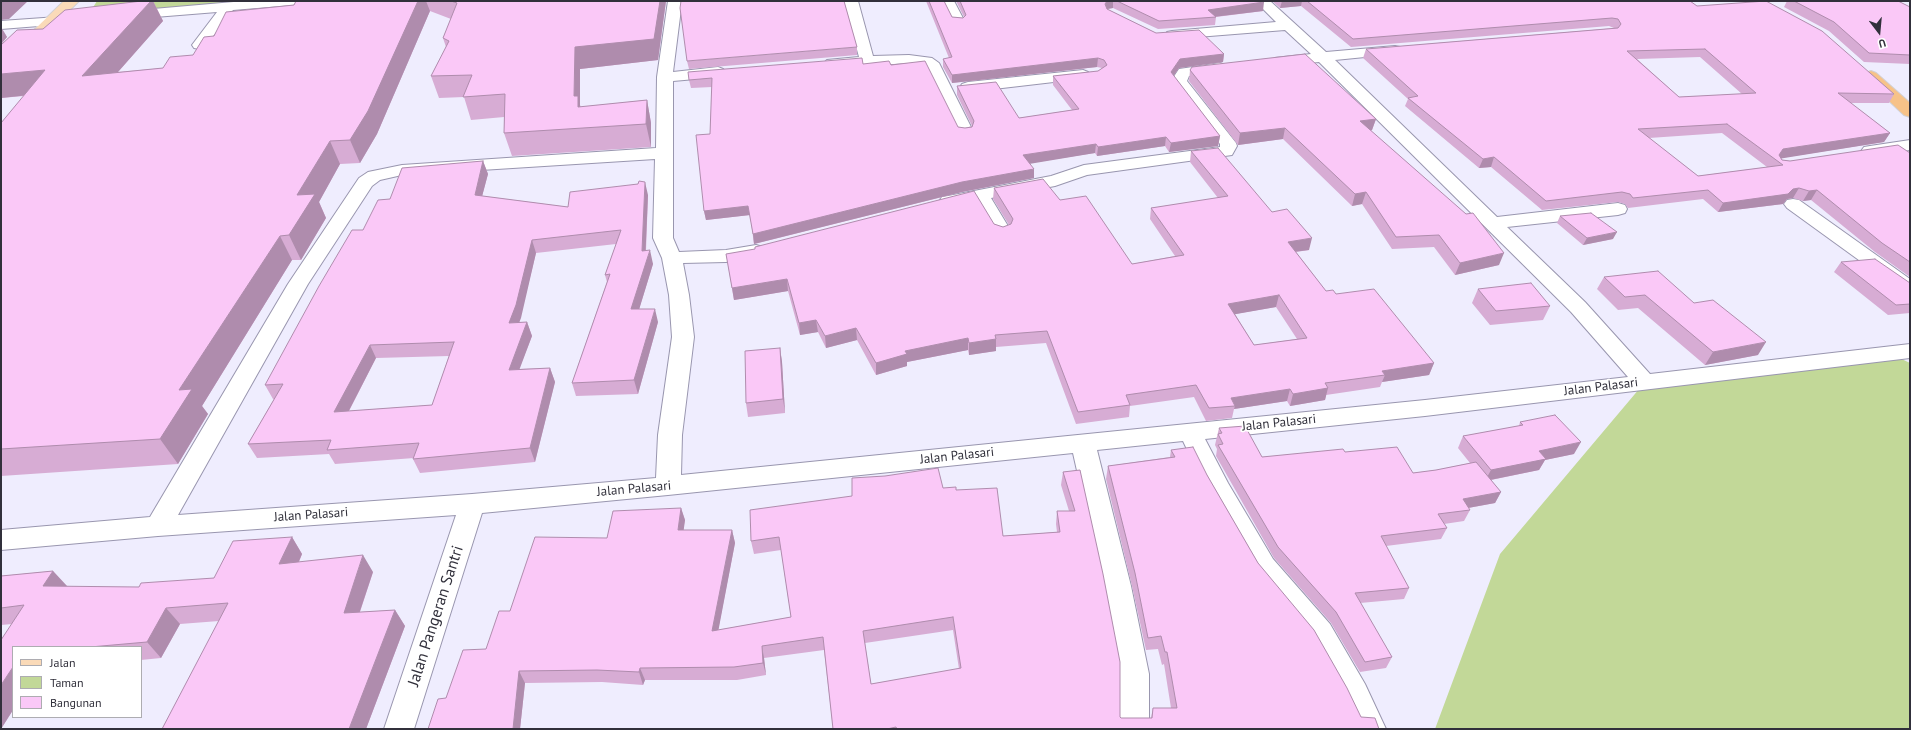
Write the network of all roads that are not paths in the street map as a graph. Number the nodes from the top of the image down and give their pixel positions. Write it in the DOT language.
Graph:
graph roads {
  1 [pos="72,1"];
  2 [pos="293,1"];
  3 [pos="675,1"];
  4 [pos="852,1"];
  5 [pos="946,1"];
  6 [pos="1262,1"];
  7 [pos="228,7"];
  8 [pos="116,16"];
  9 [pos="85,18"];
  10 [pos="53,21"];
  11 [pos="958,22"];
  12 [pos="1,25"];
  13 [pos="1288,25"];
  14 [pos="1156,36"];
  15 [pos="199,45"];
  16 [pos="1407,49"];
  17 [pos="1322,56"];
  18 [pos="867,60"];
  19 [pos="1261,63"];
  20 [pos="821,64"];
  21 [pos="1238,66"];
  22 [pos="1862,69"];
  23 [pos="1,70"];
  24 [pos="735,71"];
  25 [pos="1097,73"];
  26 [pos="665,77"];
  27 [pos="945,90"];
  28 [pos="1910,112"];
  29 [pos="965,132"];
  30 [pos="1910,145"];
  31 [pos="664,153"];
  32 [pos="1855,153"];
  33 [pos="980,195"];
  34 [pos="1793,204"];
  35 [pos="929,206"];
  36 [pos="1618,210"];
  37 [pos="1492,223"];
  38 [pos="1002,231"];
  39 [pos="774,247"];
  40 [pos="672,258"];
  41 [pos="1910,288"];
  42 [pos="1910,351"];
  43 [pos="1645,382"];
  44 [pos="1190,432"];
  45 [pos="1083,443"];
  46 [pos="668,486"];
  47 [pos="472,504"];
  48 [pos="158,526"];
  49 [pos="1,540"];
  50 [pos="399,729"];
  51 [pos="1134,729"];
  52 [pos="1371,729"];
  1 -- 10 [label="main road"];
  2 -- 7 [label="street"];
  3 -- 26 [label="street"];
  4 -- 18 [label="street"];
  5 -- 11 [label="street"];
  6 -- 13 [label="street"];
  7 -- 8 [label="street"];
  7 -- 15 [label="street"];
  9 -- 10 [label="street"];
  10 -- 12 [label="street"];
  10 -- 23 [label="main road"];
  13 -- 14 [label="street"];
  13 -- 17 [label="street"];
  16 -- 17 [label="street"];
  17 -- 19 [label="street"];
  17 -- 37 [label="street"];
  18 -- 20 [label="street"];
  18 -- 27 [label="street"];
  21 -- 33 [label="street"];
  22 -- 28 [label="highway"];
  24 -- 26 [label="street"];
  25 -- 27 [label="street"];
  26 -- 31 [label="street"];
  27 -- 29 [label="street"];
  30 -- 32 [label="street"];
  31 -- 40 [label="street"];
  31 -- 48 [label="street"];
  33 -- 35 [label="street"];
  33 -- 38 [label="street"];
  34 -- 41 [label="street"];
  36 -- 37 [label="street"];
  37 -- 43 [label="street"];
  39 -- 40 [label="street"];
  40 -- 46 [label="street"];
  42 -- 43 [label="street, Jalan Palasari"];
  43 -- 44 [label="street, Jalan Palasari"];
  44 -- 45 [label="street, Jalan Palasari"];
  44 -- 52 [label="street"];
  45 -- 46 [label="street, Jalan Palasari"];
  45 -- 51 [label="street"];
  46 -- 47 [label="street, Jalan Palasari"];
  47 -- 48 [label="street, Jalan Palasari"];
  47 -- 50 [label="street, Jalan Pangeran Santri"];
  48 -- 49 [label="street, Jalan Palasari"];
}
